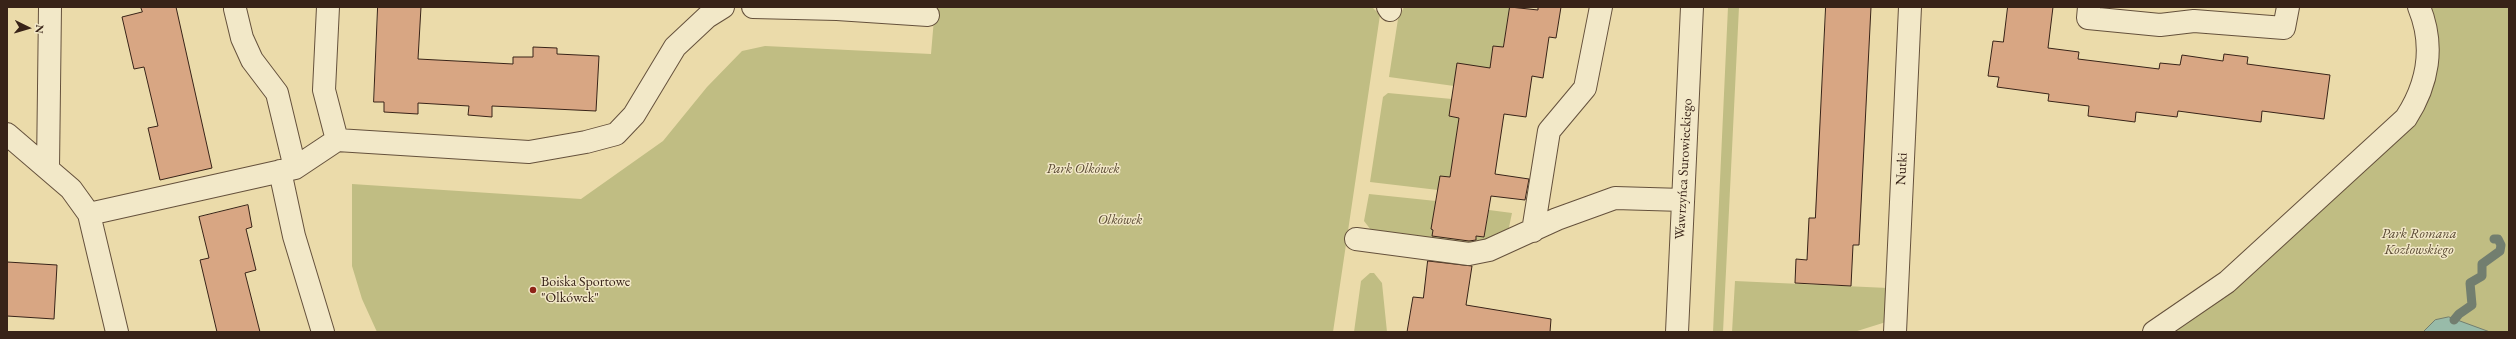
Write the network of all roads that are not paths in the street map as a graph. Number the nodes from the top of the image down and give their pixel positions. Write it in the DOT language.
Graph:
graph roads {
  1 [pos="50,7"];
  2 [pos="328,7"];
  3 [pos="723,7"];
  4 [pos="753,7"];
  5 [pos="1601,7"];
  6 [pos="1692,7"];
  7 [pos="1910,7"];
  8 [pos="2089,7"];
  9 [pos="2288,7"];
  10 [pos="2420,7"];
  11 [pos="235,9"];
  12 [pos="928,15"];
  13 [pos="7,134"];
  14 [pos="337,140"];
  15 [pos="48,168"];
  16 [pos="288,170"];
  17 [pos="1683,200"];
  18 [pos="89,214"];
  19 [pos="1533,231"];
  20 [pos="1356,239"];
  21 [pos="323,331"];
  22 [pos="117,332"];
  23 [pos="1677,332"];
  24 [pos="1895,332"];
  25 [pos="2154,332"];
  1 -- 15 [label="street"];
  2 -- 14 [label="street"];
  3 -- 14 [label="street"];
  4 -- 12 [label="street"];
  5 -- 19 [label="street"];
  6 -- 17 [label="street, Wawrzyńca Surowieckiego"];
  7 -- 24 [label="street, Nutki"];
  8 -- 9 [label="street"];
  10 -- 25 [label="street"];
  11 -- 16 [label="street"];
  13 -- 15 [label="street"];
  14 -- 16 [label="street"];
  15 -- 18 [label="street"];
  16 -- 18 [label="street"];
  16 -- 21 [label="street"];
  17 -- 19 [label="street"];
  17 -- 23 [label="street, Wawrzyńca Surowieckiego"];
  18 -- 22 [label="street"];
  19 -- 20 [label="street"];
}
